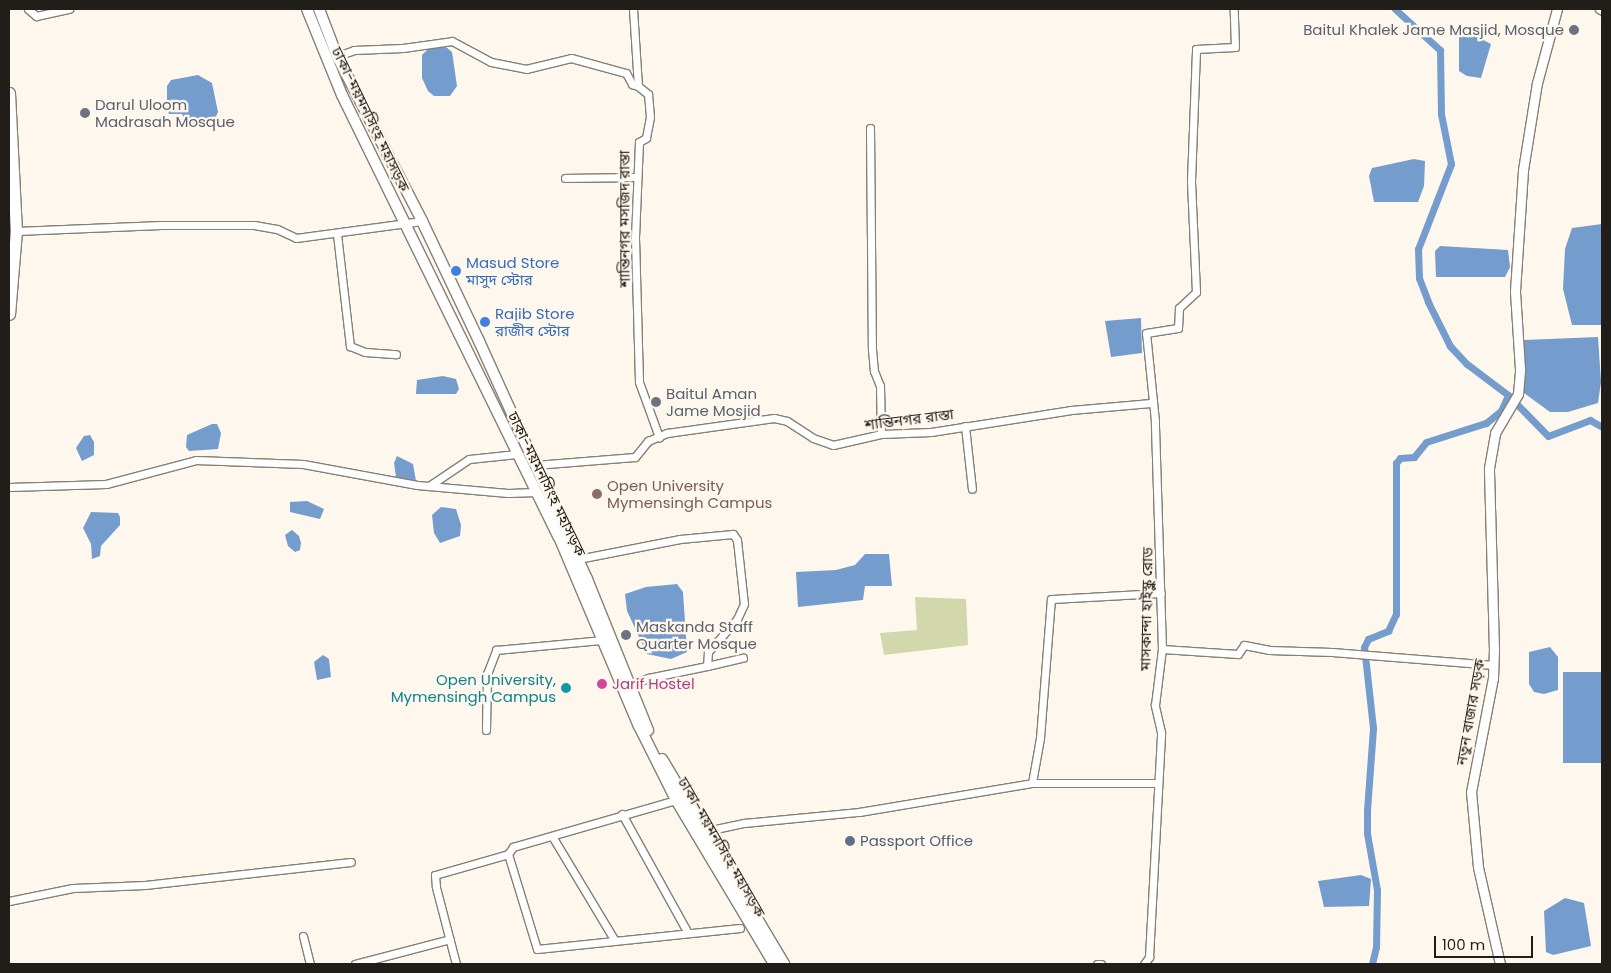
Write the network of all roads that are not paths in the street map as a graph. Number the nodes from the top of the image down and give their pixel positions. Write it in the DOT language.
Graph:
graph roads {
  1 [pos="28,9"];
  2 [pos="69,9"];
  3 [pos="307,9"];
  4 [pos="319,9"];
  5 [pos="633,9"];
  6 [pos="1234,9"];
  7 [pos="1557,9"];
  8 [pos="1599,9"];
  9 [pos="1602,12"];
  10 [pos="337,56"];
  11 [pos="638,86"];
  12 [pos="9,93"];
  13 [pos="870,128"];
  14 [pos="637,177"];
  15 [pos="565,178"];
  16 [pos="422,221"];
  17 [pos="405,224"];
  18 [pos="16,230"];
  19 [pos="337,234"];
  20 [pos="9,314"];
  21 [pos="396,354"];
  22 [pos="1151,403"];
  23 [pos="965,426"];
  24 [pos="881,434"];
  25 [pos="658,437"];
  26 [pos="518,454"];
  27 [pos="535,465"];
  28 [pos="429,486"];
  29 [pos="9,487"];
  30 [pos="972,489"];
  31 [pos="537,492"];
  32 [pos="578,559"];
  33 [pos="1162,593"];
  34 [pos="601,640"];
  35 [pos="1162,648"];
  36 [pos="743,658"];
  37 [pos="1493,665"];
  38 [pos="707,666"];
  39 [pos="629,686"];
  40 [pos="486,730"];
  41 [pos="1032,783"];
  42 [pos="1158,784"];
  43 [pos="676,800"];
  44 [pos="622,814"];
  45 [pos="706,831"];
  46 [pos="552,836"];
  47 [pos="508,854"];
  48 [pos="351,862"];
  49 [pos="9,901"];
  50 [pos="740,928"];
  51 [pos="688,933"];
  52 [pos="303,936"];
  53 [pos="450,939"];
  54 [pos="616,941"];
  55 [pos="310,964"];
  56 [pos="355,964"];
  57 [pos="456,964"];
  58 [pos="774,964"];
  59 [pos="784,964"];
  60 [pos="1097,964"];
  61 [pos="1101,964"];
  62 [pos="1144,964"];
  63 [pos="1500,964"];
  1 -- 2 [label="street"];
  3 -- 17 [label="main road, ঢাকা-ময়মনসিংহ মহাসড়ক"];
  4 -- 10 [label="main road, ঢাকা-ময়মনসিংহ মহাসড়ক"];
  5 -- 11 [label="street, শান্তিনগর মসজিদ রাস্তা"];
  6 -- 22 [label="street, মাসকান্দা হাইস্কুল রোড"];
  7 -- 37 [label="street, নতুন বাজার সড়ক"];
  8 -- 9 [label="street"];
  10 -- 11 [label="street"];
  10 -- 16 [label="main road, ঢাকা-ময়মনসিংহ মহাসড়ক"];
  11 -- 14 [label="street, শান্তিনগর মসজিদ রাস্তা"];
  12 -- 18 [label="highway"];
  13 -- 24 [label="street"];
  14 -- 15 [label="street"];
  14 -- 25 [label="street, শান্তিনগর মসজিদ রাস্তা"];
  16 -- 17 [label="street"];
  16 -- 27 [label="main road, ঢাকা-ময়মনসিংহ মহাসড়ক"];
  17 -- 19 [label="street"];
  17 -- 26 [label="main road, ঢাকা-ময়মনসিংহ মহাসড়ক"];
  18 -- 19 [label="street"];
  18 -- 20 [label="highway"];
  19 -- 21 [label="street"];
  22 -- 23 [label="street, শান্তিনগর রাস্তা"];
  22 -- 33 [label="street, মাসকান্দা হাইস্কুল রোড"];
  23 -- 24 [label="street, শান্তিনগর রাস্তা"];
  23 -- 30 [label="street"];
  24 -- 25 [label="street, শান্তিনগর রাস্তা"];
  25 -- 27 [label="street, শান্তিনগর রাস্তা"];
  26 -- 28 [label="street"];
  26 -- 31 [label="main road, ঢাকা-ময়মনসিংহ মহাসড়ক"];
  27 -- 32 [label="main road, ঢাকা-ময়মনসিংহ মহাসড়ক"];
  28 -- 29 [label="street"];
  28 -- 31 [label="street"];
  31 -- 34 [label="main road, ঢাকা-ময়মনসিংহ মহাসড়ক"];
  32 -- 38 [label="street"];
  32 -- 39 [label="main road, ঢাকা-ময়মনসিংহ মহাসড়ক"];
  33 -- 35 [label="street, মাসকান্দা হাইস্কুল রোড"];
  33 -- 41 [label="street"];
  34 -- 40 [label="street"];
  34 -- 43 [label="main road, ঢাকা-ময়মনসিংহ মহাসড়ক"];
  35 -- 37 [label="street"];
  35 -- 42 [label="street, মাসকান্দা হাইস্কুল রোড"];
  36 -- 38 [label="street"];
  37 -- 63 [label="street, নতুন বাজার সড়ক"];
  38 -- 39 [label="street"];
  39 -- 45 [label="main road, ঢাকা-ময়মনসিংহ মহাসড়ক"];
  41 -- 42 [label="street"];
  41 -- 45 [label="street"];
  42 -- 62 [label="street, মাসকান্দা হাইস্কুল রোড"];
  43 -- 44 [label="street"];
  43 -- 58 [label="main road, ঢাকা-ময়মনসিংহ মহাসড়ক"];
  44 -- 46 [label="street"];
  44 -- 51 [label="street"];
  45 -- 59 [label="main road, ঢাকা-ময়মনসিংহ মহাসড়ক"];
  46 -- 47 [label="street"];
  46 -- 54 [label="street"];
  47 -- 53 [label="street"];
  47 -- 54 [label="street"];
  48 -- 49 [label="street"];
  50 -- 51 [label="street"];
  51 -- 54 [label="street"];
  52 -- 55 [label="street"];
  53 -- 56 [label="street"];
  53 -- 57 [label="street"];
  60 -- 61 [label="street"];
}
